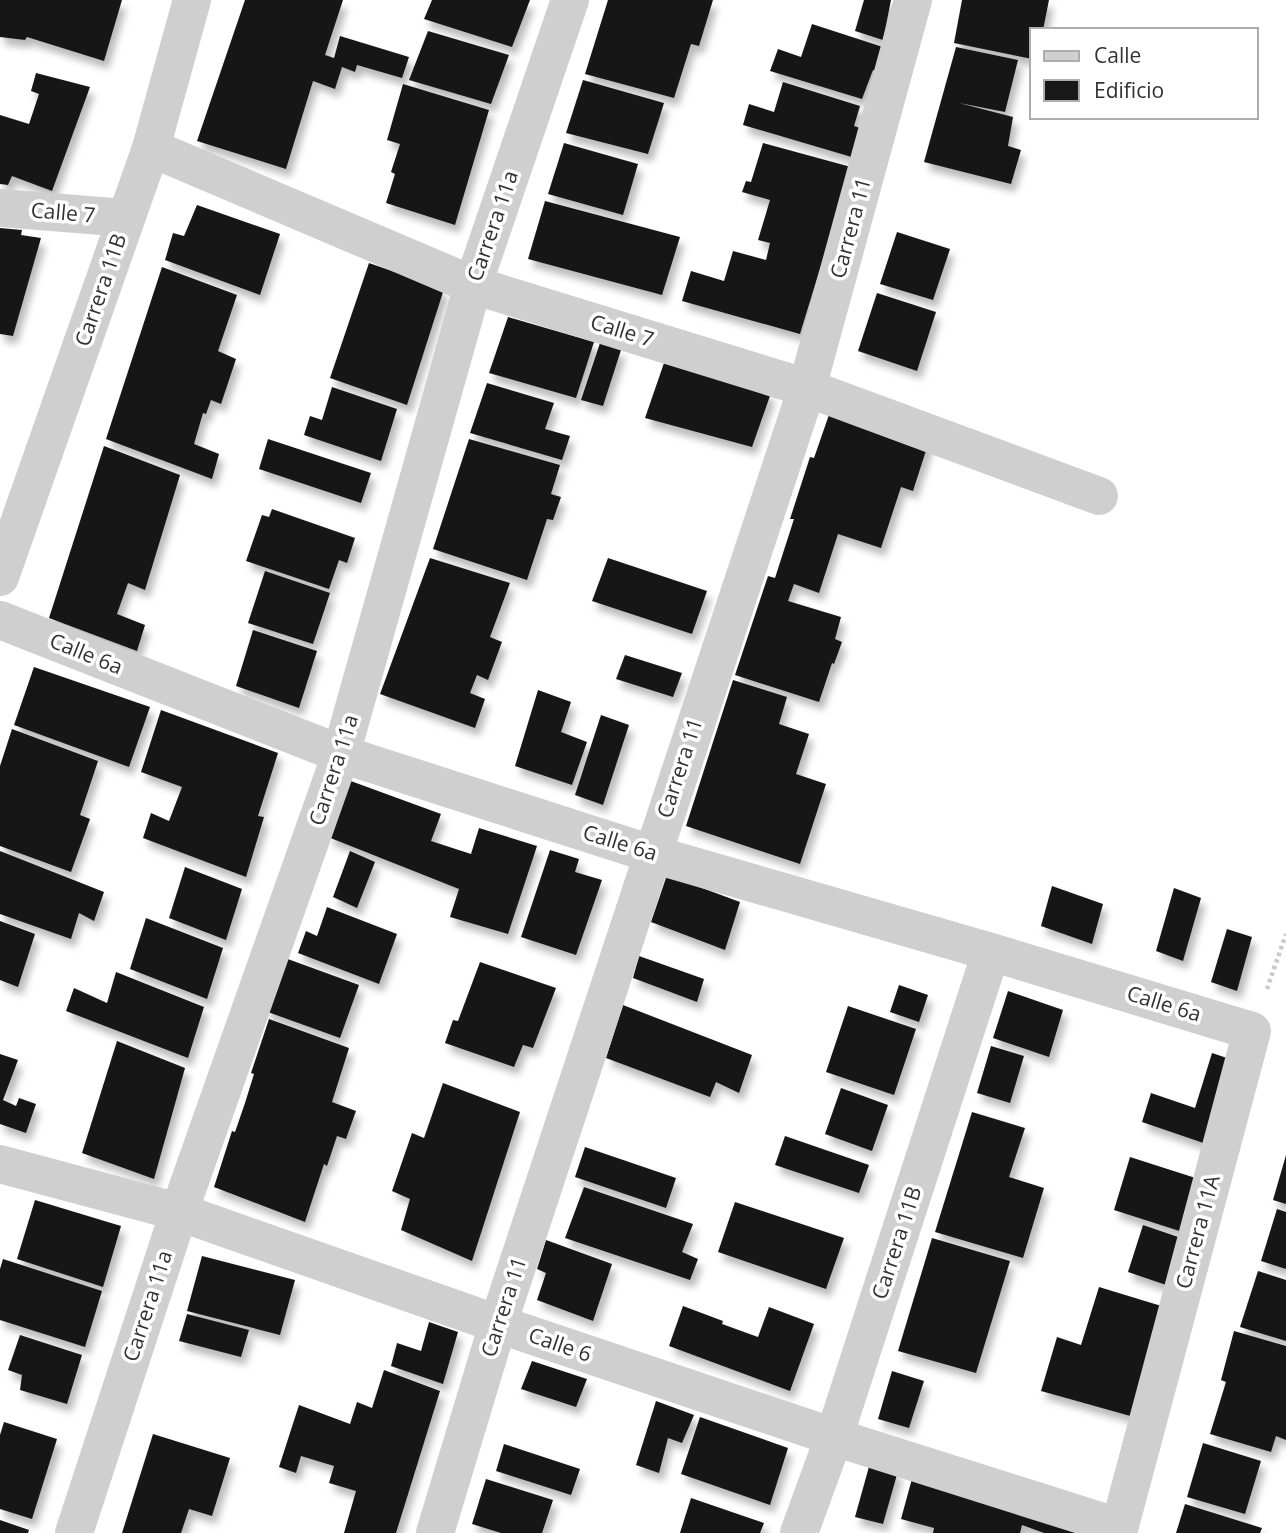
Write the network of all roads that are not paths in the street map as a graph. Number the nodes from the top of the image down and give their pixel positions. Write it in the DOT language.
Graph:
graph roads {
  1 [pos="192,0"];
  2 [pos="570,0"];
  3 [pos="913,0"];
  4 [pos="151,148"];
  5 [pos="0,208"];
  6 [pos="126,218"];
  7 [pos="473,285"];
  8 [pos="807,388"];
  9 [pos="14,494"];
  10 [pos="1099,496"];
  11 [pos="0,577"];
  12 [pos="0,620"];
  13 [pos="341,754"];
  14 [pos="652,853"];
  15 [pos="992,951"];
  16 [pos="1252,1031"];
  17 [pos="0,1164"];
  18 [pos="179,1212"];
  19 [pos="498,1324"];
  20 [pos="834,1437"];
  21 [pos="1119,1530"];
  22 [pos="74,1533"];
  23 [pos="435,1533"];
  24 [pos="799,1533"];
  1 -- 4 [label="street, Carrera 11B"];
  2 -- 7 [label="street, Carrera 11a"];
  3 -- 8 [label="street, Carrera 11"];
  4 -- 6 [label="street, Carrera 11B"];
  4 -- 7 [label="street, Calle 7"];
  5 -- 6 [label="street, Calle 7"];
  6 -- 9 [label="street, Carrera 11B"];
  7 -- 8 [label="street, Calle 7"];
  7 -- 13 [label="street, Carrera 11a"];
  8 -- 10 [label="street, Calle 7"];
  8 -- 14 [label="street, Carrera 11"];
  9 -- 11 [label="street, Carrera 11B"];
  12 -- 13 [label="street, Calle 6a"];
  13 -- 14 [label="street, Calle 6a"];
  13 -- 18 [label="street, Carrera 11a"];
  14 -- 15 [label="street, Calle 6a"];
  14 -- 19 [label="street, Carrera 11"];
  15 -- 16 [label="street, Calle 6a"];
  15 -- 20 [label="street, Carrera 11B"];
  16 -- 21 [label="street, Carrera 11A"];
  17 -- 18 [label="street, Calle 6"];
  18 -- 19 [label="street, Calle 6"];
  18 -- 22 [label="street, Carrera 11a"];
  19 -- 20 [label="street, Calle 6"];
  19 -- 23 [label="street, Carrera 11"];
  20 -- 21 [label="street, Calle 6"];
  20 -- 24 [label="street, Carrera 11B"];
}
